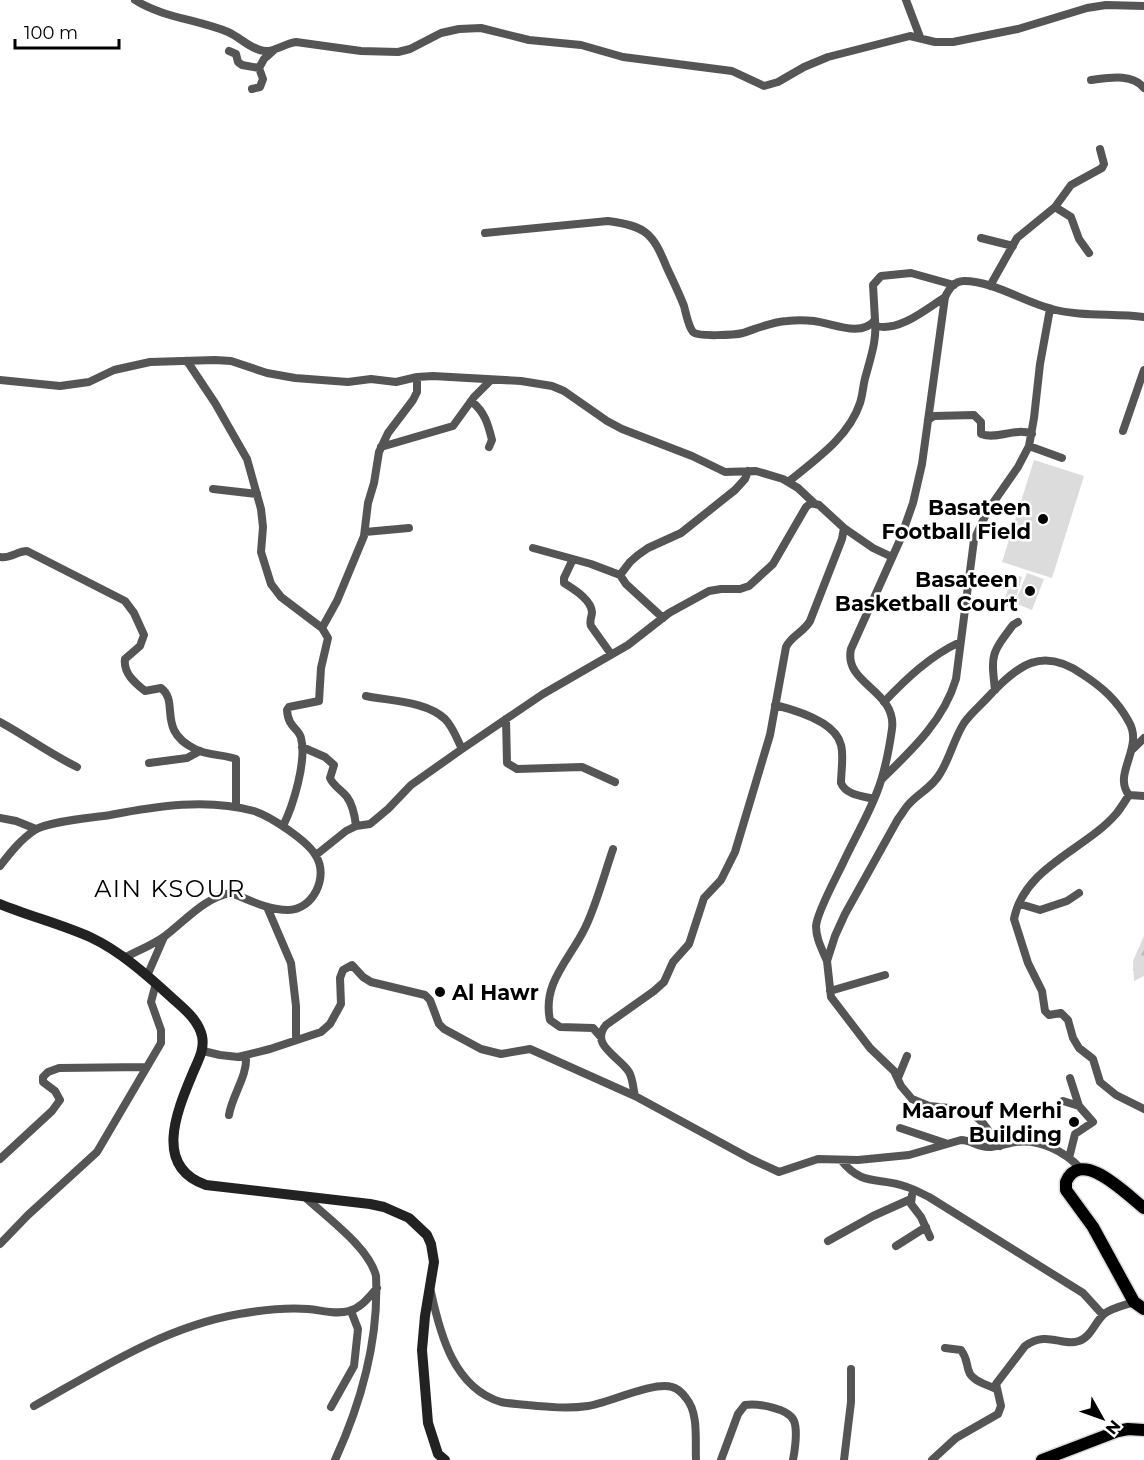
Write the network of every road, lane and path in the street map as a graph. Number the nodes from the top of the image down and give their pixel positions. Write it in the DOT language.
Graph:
graph roads {
  1 [pos="135,0"];
  2 [pos="906,0"];
  3 [pos="1144,6"];
  4 [pos="920,37"];
  5 [pos="278,47"];
  6 [pos="229,51"];
  7 [pos="259,68"];
  8 [pos="1091,80"];
  9 [pos="1144,88"];
  10 [pos="252,89"];
  11 [pos="1100,149"];
  12 [pos="1055,207"];
  13 [pos="485,233"];
  14 [pos="981,238"];
  15 [pos="1013,246"];
  16 [pos="1089,253"];
  17 [pos="954,285"];
  18 [pos="990,286"];
  19 [pos="945,297"];
  20 [pos="1050,309"];
  21 [pos="1144,317"];
  22 [pos="875,323"];
  23 [pos="187,361"];
  24 [pos="1144,370"];
  25 [pos="417,376"];
  26 [pos="0,380"];
  27 [pos="490,380"];
  28 [pos="471,401"];
  29 [pos="928,420"];
  30 [pos="1123,431"];
  31 [pos="1032,434"];
  32 [pos="1029,446"];
  33 [pos="381,447"];
  34 [pos="489,447"];
  35 [pos="1062,458"];
  36 [pos="748,471"];
  37 [pos="788,482"];
  38 [pos="213,489"];
  39 [pos="257,494"];
  40 [pos="814,503"];
  41 [pos="409,528"];
  42 [pos="844,528"];
  43 [pos="365,532"];
  44 [pos="533,548"];
  45 [pos="0,557"];
  46 [pos="892,557"];
  47 [pos="573,559"];
  48 [pos="620,575"];
  49 [pos="663,618"];
  50 [pos="1018,622"];
  51 [pos="322,627"];
  52 [pos="960,642"];
  53 [pos="610,654"];
  54 [pos="995,690"];
  55 [pos="366,696"];
  56 [pos="884,702"];
  57 [pos="775,705"];
  58 [pos="506,719"];
  59 [pos="0,722"];
  60 [pos="1144,738"];
  61 [pos="302,747"];
  62 [pos="462,748"];
  63 [pos="1133,749"];
  64 [pos="200,751"];
  65 [pos="149,763"];
  66 [pos="77,767"];
  67 [pos="881,781"];
  68 [pos="615,782"];
  69 [pos="1142,794"];
  70 [pos="1130,795"];
  71 [pos="874,799"];
  72 [pos="236,807"];
  73 [pos="0,818"];
  74 [pos="283,826"];
  75 [pos="356,826"];
  76 [pos="36,829"];
  77 [pos="613,849"];
  78 [pos="316,855"];
  79 [pos="0,866"];
  80 [pos="1079,893"];
  81 [pos="0,904"];
  82 [pos="1020,904"];
  83 [pos="267,907"];
  84 [pos="164,938"];
  85 [pos="124,958"];
  86 [pos="827,960"];
  87 [pos="885,975"];
  88 [pos="152,980"];
  89 [pos="830,991"];
  90 [pos="600,1036"];
  91 [pos="296,1039"];
  92 [pos="202,1051"];
  93 [pos="246,1055"];
  94 [pos="907,1056"];
  95 [pos="145,1067"];
  96 [pos="898,1078"];
  97 [pos="1070,1078"];
  98 [pos="635,1096"];
  99 [pos="1063,1101"];
  100 [pos="1078,1106"];
  101 [pos="1144,1109"];
  102 [pos="229,1115"];
  103 [pos="900,1128"];
  104 [pos="945,1143"];
  105 [pos="1000,1146"];
  106 [pos="1069,1158"];
  107 [pos="0,1159"];
  108 [pos="841,1160"];
  109 [pos="1080,1168"];
  110 [pos="914,1191"];
  111 [pos="303,1195"];
  112 [pos="910,1199"];
  113 [pos="1144,1208"];
  114 [pos="926,1227"];
  115 [pos="930,1237"];
  116 [pos="828,1241"];
  117 [pos="0,1244"];
  118 [pos="896,1246"];
  119 [pos="377,1288"];
  120 [pos="430,1290"];
  121 [pos="1139,1305"];
  122 [pos="351,1311"];
  123 [pos="1103,1315"];
  124 [pos="945,1348"];
  125 [pos="851,1369"];
  126 [pos="996,1389"];
  127 [pos="34,1406"];
  128 [pos="331,1407"];
  129 [pos="1144,1430"];
  130 [pos="335,1460"];
  131 [pos="445,1460"];
  132 [pos="696,1460"];
  133 [pos="721,1460"];
  134 [pos="793,1460"];
  135 [pos="844,1460"];
  136 [pos="932,1460"];
  137 [pos="1042,1460"];
  1 -- 5 [label="street"];
  2 -- 4 [label="street"];
  3 -- 4 [label="street"];
  4 -- 5 [label="street"];
  5 -- 7 [label="street"];
  6 -- 7 [label="street"];
  7 -- 10 [label="street"];
  8 -- 9 [label="street"];
  11 -- 12 [label="street"];
  12 -- 15 [label="street"];
  12 -- 16 [label="street"];
  13 -- 22 [label="street"];
  14 -- 15 [label="street"];
  15 -- 18 [label="street"];
  17 -- 18 [label="street"];
  17 -- 19 [label="street"];
  17 -- 22 [label="street"];
  18 -- 20 [label="street"];
  19 -- 22 [label="street"];
  19 -- 29 [label="street"];
  20 -- 21 [label="street"];
  20 -- 31 [label="street"];
  22 -- 37 [label="street"];
  23 -- 25 [label="street"];
  23 -- 26 [label="street"];
  23 -- 39 [label="street"];
  24 -- 30 [label="street"];
  25 -- 27 [label="street"];
  25 -- 33 [label="street"];
  27 -- 28 [label="street"];
  27 -- 36 [label="street"];
  28 -- 33 [label="street"];
  28 -- 34 [label="street"];
  29 -- 31 [label="street"];
  29 -- 46 [label="street"];
  31 -- 32 [label="street"];
  32 -- 35 [label="street"];
  32 -- 52 [label="street"];
  33 -- 43 [label="street"];
  36 -- 37 [label="street"];
  36 -- 48 [label="street"];
  37 -- 40 [label="street"];
  38 -- 39 [label="street"];
  39 -- 51 [label="street"];
  40 -- 42 [label="street"];
  40 -- 49 [label="street"];
  41 -- 43 [label="street"];
  42 -- 46 [label="street"];
  42 -- 57 [label="street"];
  43 -- 51 [label="street"];
  44 -- 47 [label="street"];
  45 -- 64 [label="street"];
  46 -- 56 [label="street"];
  47 -- 48 [label="street"];
  47 -- 53 [label="street"];
  48 -- 49 [label="street"];
  49 -- 53 [label="street"];
  50 -- 54 [label="street"];
  51 -- 61 [label="street"];
  52 -- 56 [label="street"];
  52 -- 67 [label="street"];
  53 -- 58 [label="street"];
  54 -- 63 [label="street"];
  54 -- 86 [label="street"];
  55 -- 62 [label="street"];
  56 -- 67 [label="street"];
  57 -- 71 [label="street"];
  57 -- 90 [label="street"];
  58 -- 62 [label="street"];
  58 -- 68 [label="street"];
  59 -- 66 [label="street"];
  60 -- 63 [label="street"];
  61 -- 74 [label="street"];
  61 -- 75 [label="street"];
  62 -- 75 [label="street"];
  63 -- 70 [label="street"];
  64 -- 65 [label="street"];
  64 -- 72 [label="street"];
  67 -- 71 [label="street"];
  69 -- 70 [label="street"];
  70 -- 82 [label="street"];
  71 -- 86 [label="street"];
  72 -- 74 [label="street"];
  72 -- 76 [label="street"];
  73 -- 76 [label="street"];
  74 -- 78 [label="street"];
  75 -- 78 [label="street"];
  76 -- 79 [label="street"];
  77 -- 90 [label="street"];
  78 -- 83 [label="street"];
  80 -- 82 [label="street"];
  81 -- 85 [label="main road"];
  82 -- 101 [label="street"];
  83 -- 84 [label="street"];
  83 -- 91 [label="street"];
  84 -- 85 [label="street"];
  84 -- 88 [label="street"];
  85 -- 88 [label="main road"];
  86 -- 89 [label="street"];
  87 -- 89 [label="street"];
  88 -- 92 [label="main road"];
  88 -- 95 [label="street"];
  89 -- 96 [label="street"];
  90 -- 98 [label="street"];
  91 -- 93 [label="street"];
  91 -- 98 [label="street"];
  92 -- 93 [label="street"];
  92 -- 111 [label="main road"];
  93 -- 102 [label="street"];
  94 -- 96 [label="street"];
  95 -- 107 [label="street"];
  95 -- 117 [label="street"];
  96 -- 105 [label="street"];
  97 -- 100 [label="street"];
  98 -- 108 [label="street"];
  99 -- 100 [label="street"];
  100 -- 106 [label="street"];
  103 -- 104 [label="street"];
  104 -- 105 [label="street"];
  104 -- 108 [label="street"];
  105 -- 106 [label="street"];
  106 -- 109 [label="street"];
  108 -- 110 [label="street"];
  109 -- 113 [label="main road"];
  109 -- 121 [label="main road"];
  110 -- 112 [label="street"];
  110 -- 123 [label="street"];
  111 -- 119 [label="street"];
  111 -- 120 [label="main road"];
  112 -- 114 [label="street"];
  112 -- 116 [label="street"];
  114 -- 115 [label="street"];
  114 -- 118 [label="street"];
  119 -- 122 [label="street"];
  119 -- 130 [label="street"];
  120 -- 131 [label="main road"];
  120 -- 132 [label="street"];
  121 -- 123 [label="street"];
  122 -- 127 [label="street"];
  122 -- 128 [label="street"];
  123 -- 126 [label="street"];
  124 -- 126 [label="street"];
  125 -- 135 [label="street"];
  126 -- 136 [label="street"];
  129 -- 137 [label="main road"];
  133 -- 134 [label="street"];
}
